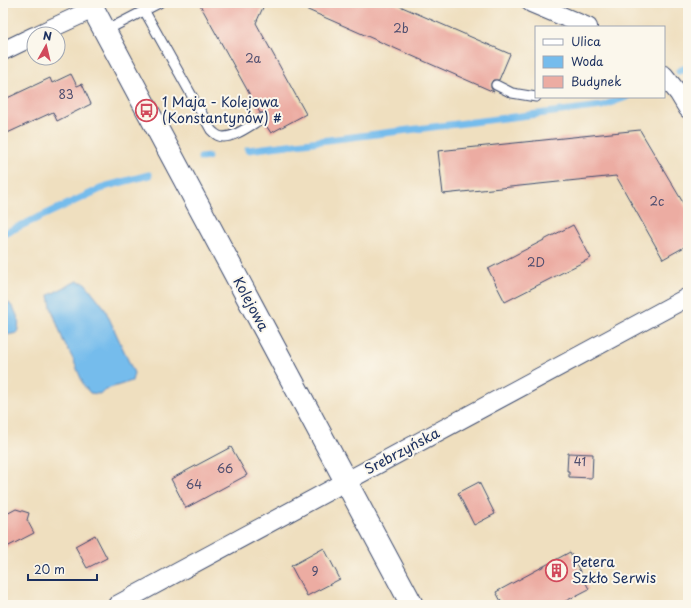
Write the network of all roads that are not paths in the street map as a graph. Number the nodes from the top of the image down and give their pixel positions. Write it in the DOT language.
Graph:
graph roads {
  1 [pos="159,3"];
  2 [pos="531,3"];
  3 [pos="91,6"];
  4 [pos="144,10"];
  5 [pos="54,26"];
  6 [pos="586,26"];
  7 [pos="105,31"];
  8 [pos="26,40"];
  9 [pos="3,51"];
  10 [pos="665,76"];
  11 [pos="496,85"];
  12 [pos="535,97"];
  13 [pos="688,109"];
  14 [pos="263,118"];
  15 [pos="688,297"];
  16 [pos="346,482"];
  17 [pos="116,605"];
  18 [pos="412,605"];
  1 -- 4 [label="lane"];
  2 -- 6 [label="street"];
  3 -- 5 [label="street"];
  3 -- 7 [label="street, Kolejowa"];
  4 -- 7 [label="lane"];
  4 -- 14 [label="lane"];
  7 -- 16 [label="street, Kolejowa"];
  8 -- 9 [label="street"];
  10 -- 13 [label="street"];
  11 -- 12 [label="lane"];
  15 -- 16 [label="street, Srebrzyńska"];
  16 -- 17 [label="street, Srebrzyńska"];
  16 -- 18 [label="street, Kolejowa"];
}
